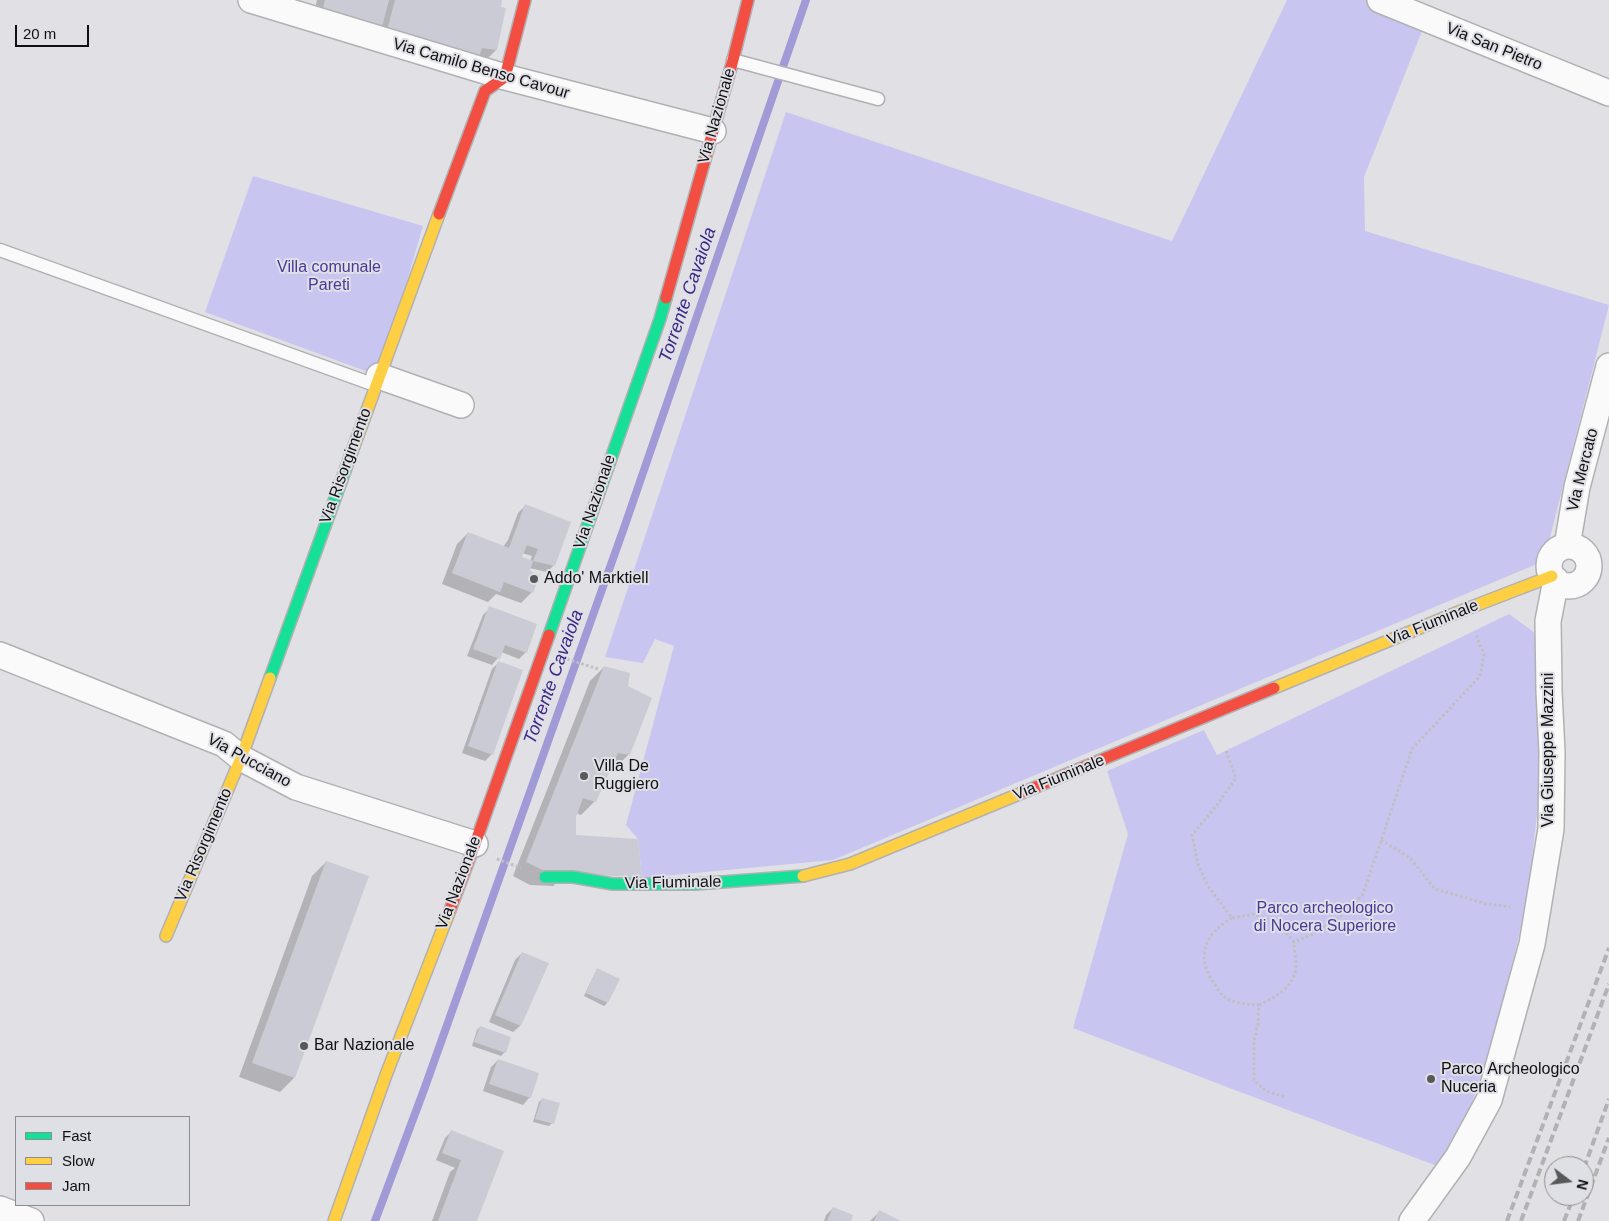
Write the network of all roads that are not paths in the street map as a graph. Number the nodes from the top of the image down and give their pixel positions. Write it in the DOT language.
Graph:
graph roads {
  1 [pos="251,0"];
  2 [pos="526,0"];
  3 [pos="748,0"];
  4 [pos="1380,0"];
  5 [pos="297,7"];
  6 [pos="733,60"];
  7 [pos="505,77"];
  8 [pos="1609,93"];
  9 [pos="878,99"];
  10 [pos="713,131"];
  11 [pos="0,250"];
  12 [pos="1609,366"];
  13 [pos="377,380"];
  14 [pos="461,405"];
  15 [pos="1568,546"];
  16 [pos="1599,576"];
  17 [pos="1554,578"];
  18 [pos="0,655"];
  19 [pos="241,758"];
  20 [pos="485,851"];
  21 [pos="545,877"];
  22 [pos="166,936"];
  23 [pos="0,1209"];
  24 [pos="31,1221"];
  25 [pos="334,1221"];
  26 [pos="1412,1221"];
  1 -- 5 [label="street, Via Camilo Benso Cavour"];
  2 -- 7 [label="street"];
  3 -- 6 [label="street, Via Nazionale"];
  4 -- 8 [label="street, Via San Pietro"];
  5 -- 7 [label="street, Via Camilo Benso Cavour"];
  6 -- 9 [label="lane"];
  6 -- 10 [label="street, Via Nazionale"];
  7 -- 10 [label="street, Via Camilo Benso Cavour"];
  7 -- 13 [label="street, Via Risorgimento"];
  10 -- 20 [label="street, Via Nazionale"];
  11 -- 13 [label="lane"];
  12 -- 15 [label="street, Via Mercato"];
  13 -- 14 [label="street"];
  13 -- 19 [label="street, Via Risorgimento"];
  15 -- 16 [label="street"];
  15 -- 17 [label="street, Via Giuseppe Mazzini"];
  16 -- 17 [label="street"];
  17 -- 21 [label="street, Via Fiuminale"];
  17 -- 26 [label="street, Via Giuseppe Mazzini"];
  18 -- 19 [label="street, Via Pucciano"];
  19 -- 20 [label="street, Via Pucciano"];
  19 -- 22 [label="street, Via Risorgimento"];
  20 -- 25 [label="street, Via Nazionale"];
  23 -- 24 [label="street"];
}
